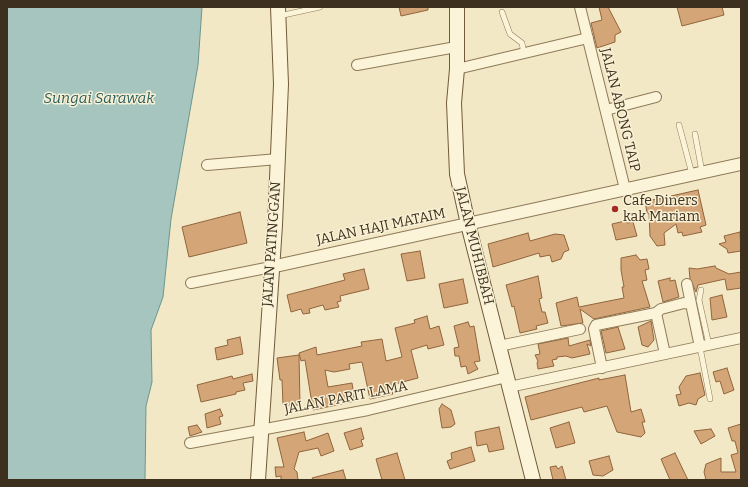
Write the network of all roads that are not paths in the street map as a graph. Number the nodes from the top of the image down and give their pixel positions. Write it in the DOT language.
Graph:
graph roads {
  1 [pos="320,7"];
  2 [pos="456,7"];
  3 [pos="580,7"];
  4 [pos="278,11"];
  5 [pos="502,12"];
  6 [pos="588,38"];
  7 [pos="456,47"];
  8 [pos="524,54"];
  9 [pos="357,65"];
  10 [pos="457,69"];
  11 [pos="656,97"];
  12 [pos="606,110"];
  13 [pos="679,124"];
  14 [pos="695,134"];
  15 [pos="278,159"];
  16 [pos="207,165"];
  17 [pos="741,166"];
  18 [pos="697,173"];
  19 [pos="625,189"];
  20 [pos="468,224"];
  21 [pos="271,267"];
  22 [pos="191,284"];
  23 [pos="687,284"];
  24 [pos="701,290"];
  25 [pos="691,304"];
  26 [pos="656,313"];
  27 [pos="580,329"];
  28 [pos="741,338"];
  29 [pos="499,346"];
  30 [pos="705,346"];
  31 [pos="665,354"];
  32 [pos="602,368"];
  33 [pos="508,382"];
  34 [pos="710,399"];
  35 [pos="262,429"];
  36 [pos="190,443"];
  37 [pos="258,480"];
  38 [pos="533,480"];
  1 -- 4 [label="lane"];
  2 -- 7 [label="main road, JALAN MUHIBBAH"];
  3 -- 6 [label="street, JALAN ABONG TAIP"];
  4 -- 15 [label="main road, JALAN PATINGGAN"];
  5 -- 8 [label="lane"];
  6 -- 8 [label="street, JALAN ABONG TAIP"];
  6 -- 12 [label="street, JALAN ABONG TAIP"];
  7 -- 9 [label="street"];
  7 -- 10 [label="main road, JALAN MUHIBBAH"];
  8 -- 10 [label="street, JALAN ABONG TAIP"];
  10 -- 20 [label="main road, JALAN MUHIBBAH"];
  11 -- 12 [label="street"];
  12 -- 19 [label="street, JALAN ABONG TAIP"];
  13 -- 18 [label="lane"];
  14 -- 18 [label="lane"];
  15 -- 16 [label="street"];
  15 -- 21 [label="main road, JALAN PATINGGAN"];
  17 -- 18 [label="street, JALAN HAJI MATAIM"];
  18 -- 19 [label="street, JALAN HAJI MATAIM"];
  19 -- 20 [label="street, JALAN HAJI MATAIM"];
  20 -- 21 [label="street, JALAN HAJI MATAIM"];
  20 -- 29 [label="main road, JALAN MUHIBBAH"];
  21 -- 22 [label="street, JALAN HAJI MATAIM"];
  21 -- 35 [label="main road, JALAN PATINGGAN"];
  23 -- 25 [label="street"];
  24 -- 30 [label="lane"];
  25 -- 26 [label="street"];
  25 -- 30 [label="street"];
  26 -- 31 [label="street"];
  26 -- 32 [label="street"];
  27 -- 29 [label="street"];
  28 -- 30 [label="street, JALAN PARIT LAMA"];
  29 -- 33 [label="main road, JALAN MUHIBBAH"];
  30 -- 31 [label="street, JALAN PARIT LAMA"];
  30 -- 34 [label="lane"];
  31 -- 32 [label="street, JALAN PARIT LAMA"];
  32 -- 33 [label="street, JALAN PARIT LAMA"];
  33 -- 35 [label="street, JALAN PARIT LAMA"];
  33 -- 38 [label="main road, JALAN MUHIBBAH"];
  35 -- 36 [label="street, JALAN PARIT LAMA"];
  35 -- 37 [label="main road, JALAN PATINGGAN"];
}
